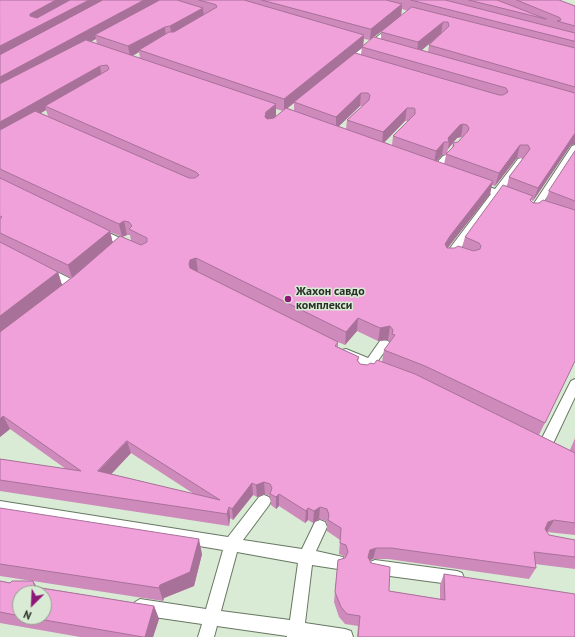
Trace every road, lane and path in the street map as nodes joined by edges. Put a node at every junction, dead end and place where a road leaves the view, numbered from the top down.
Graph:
1 (397, 24) edge
2 (340, 70) edge
3 (575, 148) edge
4 (446, 158) edge
5 (521, 161) edge
6 (436, 170) edge
7 (470, 182) edge
8 (496, 193) junction
9 (516, 200) edge
10 (535, 209) edge
11 (89, 226) edge
12 (126, 241) junction
13 (137, 250) edge
14 (112, 252) edge
15 (465, 258) edge
16 (40, 268) edge
17 (61, 295) edge
18 (384, 344) dead end
19 (335, 347) edge
20 (366, 369) junction
21 (396, 375) edge
22 (575, 384) edge
23 (530, 439) edge
24 (545, 446) junction
25 (557, 453) edge
26 (264, 501) dead end
27 (0, 507) edge
28 (320, 527) dead end
29 (232, 543) junction
30 (306, 557) junction
31 (338, 562) edge
32 (374, 566) edge
33 (474, 580) edge
34 (125, 604) edge
35 (211, 618) junction
36 (295, 633) edge
37 (206, 637) edge
38 (345, 637) edge

1 - 2 lane
3 - 10 lane
4 - 6 lane
5 - 8 lane
7 - 8 lane
8 - 9 lane
8 - 15 lane
11 - 12 lane
12 - 13 lane
12 - 14 lane
16 - 17 lane
18 - 20 lane
19 - 20 lane
20 - 21 lane
22 - 24 lane
23 - 24 lane
24 - 25 lane
26 - 29 lane
27 - 29 lane
28 - 30 lane
29 - 30 lane
29 - 35 lane
30 - 31 lane
30 - 36 lane
32 - 33 lane
34 - 35 lane
35 - 36 lane
35 - 37 lane
36 - 38 lane

